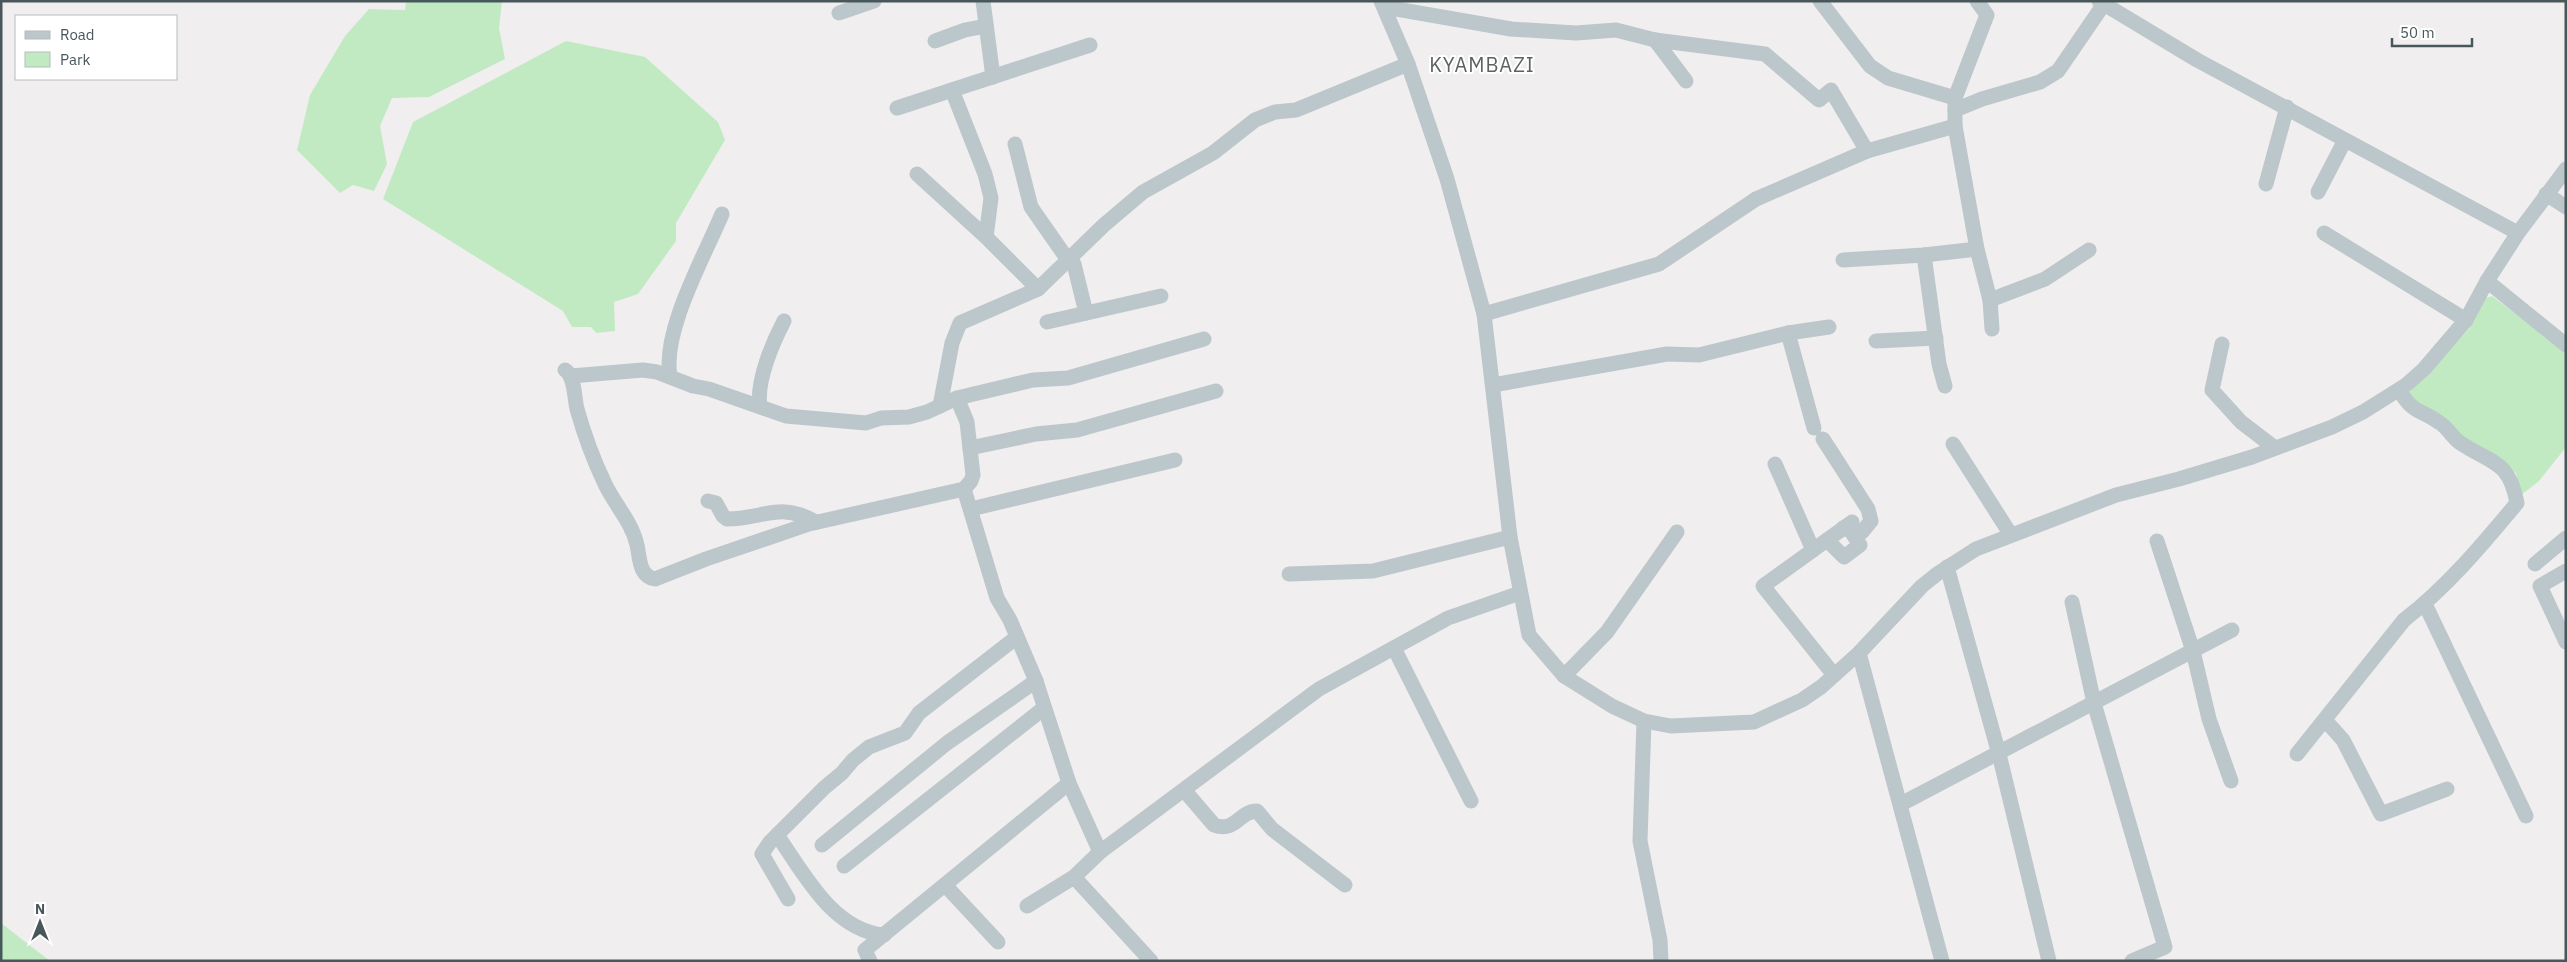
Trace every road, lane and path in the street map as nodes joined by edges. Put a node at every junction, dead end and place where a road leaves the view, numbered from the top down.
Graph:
1 (874, 1) edge
2 (983, 1) edge
3 (1820, 1) edge
4 (1977, 1) edge
5 (2103, 3) edge
6 (1383, 4) edge
7 (838, 13) dead end
8 (986, 26) junction
9 (1655, 40) junction
10 (935, 41) dead end
11 (1090, 45) dead end
12 (1408, 64) junction
13 (993, 77) junction
14 (1686, 81) dead end
15 (952, 90) junction
16 (1955, 104) junction
17 (2286, 107) junction
18 (897, 108) dead end
19 (1955, 126) junction
20 (2344, 142) junction
21 (1015, 144) dead end
22 (1867, 151) junction
23 (2566, 170) edge
24 (916, 174) dead end
25 (2266, 184) dead end
26 (2318, 192) dead end
27 (2546, 194) junction
28 (2566, 207) edge
29 (722, 214) dead end
30 (2324, 233) dead end
31 (2518, 233) junction
32 (986, 237) junction
33 (1977, 249) junction
34 (2089, 250) dead end
35 (1924, 255) junction
36 (1068, 260) junction
37 (1843, 260) dead end
38 (2487, 281) junction
39 (1038, 289) junction
40 (1161, 296) dead end
41 (1990, 300) junction
42 (1086, 313) junction
43 (1484, 314) junction
44 (2466, 320) junction
45 (784, 321) dead end
46 (1047, 322) dead end
47 (1829, 326) dead end
48 (1992, 329) dead end
49 (1788, 333) junction
50 (1936, 338) junction
51 (1204, 340) dead end
52 (1876, 340) dead end
53 (2222, 344) dead end
54 (2566, 345) edge
55 (670, 376) junction
56 (1493, 385) junction
57 (1945, 386) dead end
58 (2399, 390) junction
59 (1216, 391) dead end
60 (957, 398) junction
61 (760, 406) junction
62 (940, 406) junction
63 (1953, 444) dead end
64 (970, 448) junction
65 (2275, 448) junction
66 (1176, 460) dead end
67 (1775, 464) dead end
68 (964, 489) junction
69 (708, 501) dead end
70 (971, 508) junction
71 (816, 522) junction
72 (1848, 525) junction
73 (1677, 532) dead end
74 (2011, 535) junction
75 (1510, 538) junction
76 (2566, 538) edge
77 (1827, 540) junction
78 (2157, 541) dead end
79 (1813, 550) junction
80 (2535, 564) dead end
81 (1948, 567) junction
82 (2566, 571) edge
83 (1289, 574) dead end
84 (1520, 593) junction
85 (2072, 602) dead end
86 (2425, 604) junction
87 (2232, 630) dead end
88 (1017, 637) junction
89 (2566, 642) edge
90 (1394, 648) junction
91 (2193, 650) junction
92 (1859, 653) junction
93 (1834, 675) junction
94 (1564, 676) junction
95 (1036, 681) junction
96 (2094, 703) junction
97 (1044, 708) junction
98 (2325, 720) junction
99 (1644, 721) junction
100 (1999, 754) junction
101 (2297, 754) dead end
102 (2231, 781) dead end
103 (1069, 783) junction
104 (2447, 789) dead end
105 (1184, 790) junction
106 (1471, 801) dead end
107 (1901, 804) junction
108 (2526, 816) dead end
109 (777, 835) junction
110 (822, 845) dead end
111 (1100, 852) junction
112 (844, 866) dead end
113 (1074, 876) junction
114 (945, 884) junction
115 (1345, 885) dead end
116 (788, 898) dead end
117 (1027, 906) dead end
118 (884, 935) junction
119 (998, 942) dead end
120 (870, 961) edge
121 (1151, 961) edge
122 (1662, 961) edge
123 (1942, 961) edge
124 (2049, 961) edge
125 (2132, 961) edge

1 - 7 street
2 - 8 street
3 - 16 street
4 - 16 street
5 - 16 street
5 - 17 street
6 - 9 street
6 - 12 street
8 - 10 street
8 - 13 street
9 - 14 street
9 - 22 street
11 - 13 street
12 - 36 street
12 - 43 street
13 - 15 street
15 - 18 street
15 - 32 street
16 - 19 street
17 - 20 street
17 - 25 street
19 - 22 street
19 - 33 street
20 - 26 street
20 - 31 street
21 - 36 street
22 - 43 street
23 - 27 street
24 - 32 street
27 - 28 street
27 - 31 street
29 - 55 street
30 - 44 street
31 - 38 street
32 - 39 street
33 - 35 street
33 - 41 street
34 - 41 street
35 - 37 street
35 - 50 street
36 - 39 street
36 - 42 street
38 - 44 street
38 - 54 street
39 - 62 street
40 - 42 street
41 - 48 street
42 - 46 street
43 - 56 street
44 - 58 street
45 - 61 street
47 - 49 street
49 - 56 street
49 - 72 street
50 - 52 street
50 - 57 street
51 - 60 street
53 - 65 street
55 - 61 street
55 - 71 street
56 - 75 street
58 - 65 street
58 - 86 street
59 - 64 street
60 - 62 street
60 - 64 street
61 - 62 street
63 - 74 street
64 - 68 street
65 - 74 street
66 - 70 street
67 - 79 street
68 - 70 street
68 - 71 street
69 - 71 street
70 - 88 street
72 - 77 street
72 - 77 street
73 - 94 street
74 - 81 street
75 - 83 street
75 - 84 street
76 - 80 street
77 - 79 street
78 - 91 street
79 - 93 street
81 - 92 street
81 - 100 street
82 - 89 street
84 - 90 street
84 - 94 street
85 - 96 street
86 - 98 street
86 - 108 street
87 - 91 street
88 - 95 street
88 - 109 street
90 - 105 street
90 - 106 street
91 - 96 street
91 - 102 street
92 - 93 street
92 - 107 street
93 - 99 street
94 - 99 street
95 - 97 street
95 - 110 street
96 - 100 street
96 - 125 street
97 - 103 street
97 - 112 street
98 - 101 street
98 - 104 street
99 - 122 street
100 - 107 street
100 - 124 street
103 - 111 street
103 - 114 street
105 - 111 street
105 - 115 street
107 - 123 street
109 - 116 street
109 - 118 street
111 - 113 street
113 - 117 street
113 - 121 street
114 - 118 street
114 - 119 street
118 - 120 street

